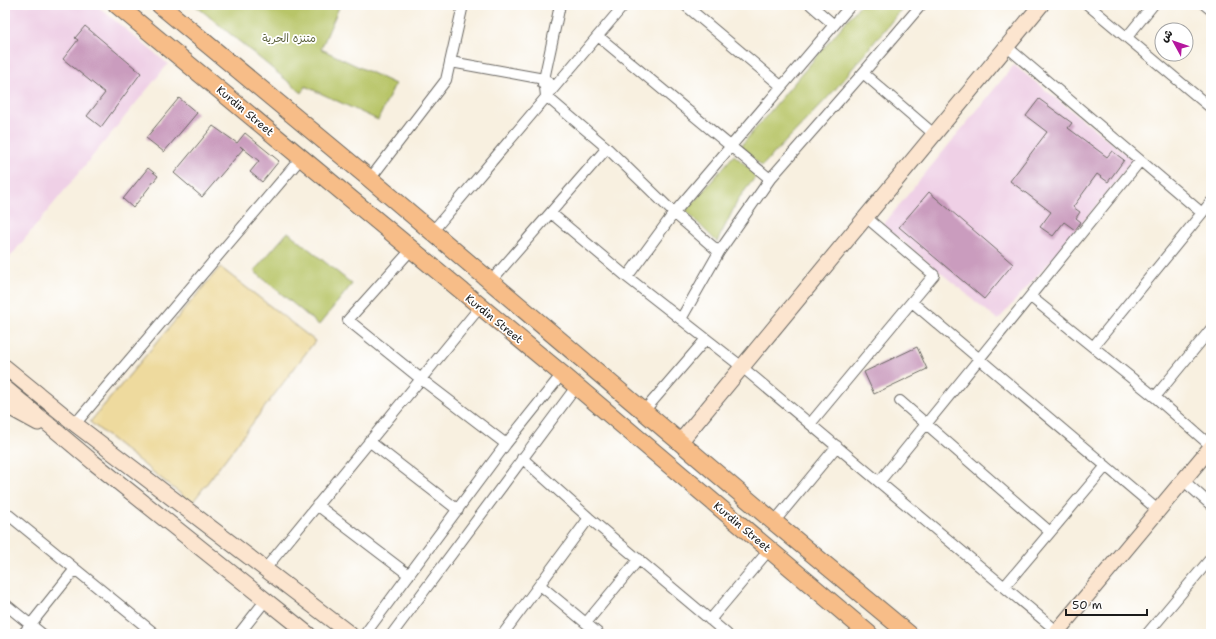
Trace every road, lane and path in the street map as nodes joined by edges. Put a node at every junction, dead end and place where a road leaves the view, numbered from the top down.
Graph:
1 (117, 5) edge
2 (160, 5) edge
3 (463, 5) edge
4 (560, 5) edge
5 (624, 5) edge
6 (685, 5) edge
7 (811, 5) edge
8 (851, 5) edge
9 (921, 5) edge
10 (1041, 5) edge
11 (1088, 5) edge
12 (1153, 5) edge
13 (1205, 5) edge
14 (1211, 10) edge
15 (834, 25) junction
16 (598, 36) junction
17 (1127, 38) junction
18 (1006, 46) junction
19 (211, 48) junction
20 (451, 62) junction
21 (194, 68) junction
22 (864, 73) junction
23 (544, 79) junction
24 (781, 86) junction
25 (554, 87) junction
26 (546, 96) junction
27 (539, 106) junction
28 (1211, 108) edge
29 (935, 135) junction
30 (730, 147) junction
31 (607, 148) junction
32 (301, 158) junction
33 (1140, 161) junction
34 (370, 178) junction
35 (770, 179) junction
36 (1211, 202) edge
37 (551, 213) junction
38 (674, 213) junction
39 (1202, 213) junction
40 (867, 218) junction
41 (432, 232) junction
42 (411, 250) junction
43 (719, 252) junction
44 (627, 277) junction
45 (491, 281) junction
46 (1031, 296) junction
47 (912, 302) junction
48 (480, 307) junction
49 (681, 319) junction
50 (1211, 329) edge
51 (706, 338) junction
52 (1093, 347) junction
53 (979, 359) junction
54 (5, 367) edge
55 (742, 367) junction
56 (562, 374) junction
57 (421, 379) junction
58 (576, 387) junction
59 (5, 388) edge
60 (1155, 397) junction
61 (900, 401) dead end
62 (5, 406) edge
63 (644, 412) junction
64 (75, 424) junction
65 (810, 424) junction
66 (926, 424) junction
67 (59, 434) junction
68 (369, 441) junction
69 (680, 442) junction
70 (506, 444) junction
71 (837, 446) junction
72 (1211, 446) edge
73 (522, 458) junction
74 (1106, 466) junction
75 (1184, 481) junction
76 (879, 482) junction
77 (317, 505) junction
78 (1211, 505) edge
79 (458, 510) junction
80 (1159, 511) junction
81 (5, 512) edge
82 (589, 518) junction
83 (774, 522) junction
84 (1050, 532) junction
85 (769, 550) junction
86 (1211, 558) edge
87 (639, 559) junction
88 (75, 569) junction
89 (265, 569) junction
90 (409, 575) junction
91 (540, 584) junction
92 (1004, 587) junction
93 (265, 601) junction
94 (5, 604) edge
95 (710, 620) junction
96 (586, 623) junction
97 (30, 624) junction
98 (1056, 633) edge
99 (23, 634) edge
100 (42, 634) edge
101 (155, 634) edge
102 (239, 634) edge
103 (308, 634) edge
104 (350, 634) edge
105 (365, 634) edge
106 (392, 634) edge
107 (503, 634) edge
108 (599, 634) edge
109 (727, 634) edge
110 (869, 634) edge
111 (909, 634) edge
112 (1147, 634) edge

1 - 21 main road, Kurdin Street
2 - 19 main road
3 - 20 street
4 - 23 street
5 - 16 street
6 - 24 street
7 - 15 street
8 - 15 street
9 - 22 street
10 - 18 street
11 - 17 street
12 - 17 street
13 - 14 street
15 - 24 street
16 - 25 street
16 - 30 street
17 - 28 street
18 - 29 street
18 - 33 street
19 - 21 main road
19 - 34 main road
20 - 23 street
20 - 34 street
21 - 32 main road, Kurdin Street
22 - 29 street
22 - 35 street
23 - 25 street
23 - 26 street
23 - 27 street
24 - 30 street
25 - 26 street
26 - 27 street
26 - 31 street
27 - 41 street
29 - 40 street
30 - 35 street
30 - 38 street
31 - 37 street
31 - 38 street
32 - 42 main road, Kurdin Street
32 - 64 street
33 - 39 street
33 - 46 street
34 - 41 main road
35 - 43 street
36 - 39 street
37 - 44 street
37 - 45 street
38 - 43 street
38 - 44 street
39 - 52 street
40 - 47 street
40 - 55 street
41 - 45 main road
42 - 48 main road, Kurdin Street
42 - 57 street
43 - 49 street
44 - 49 street
45 - 63 main road
46 - 52 street
46 - 53 street
47 - 53 street
47 - 65 street
48 - 56 main road, Kurdin Street
48 - 57 street
49 - 51 street
50 - 60 street
51 - 55 street
51 - 63 street
52 - 60 street
53 - 66 street
53 - 74 street
54 - 64 street
55 - 65 street
55 - 69 street
56 - 58 main road, Kurdin Street
56 - 70 street
57 - 68 street
57 - 70 street
58 - 73 street
58 - 85 main road, Kurdin Street
59 - 67 street
60 - 72 street
61 - 66 street
62 - 67 street
63 - 69 main road
64 - 89 street
65 - 71 street
66 - 76 street
66 - 84 street
67 - 93 street
68 - 77 street
68 - 79 street
69 - 83 main road
70 - 79 street
71 - 76 street
71 - 83 street
72 - 75 street
73 - 82 street
73 - 106 street
74 - 80 street
74 - 84 street
75 - 78 street
75 - 80 street
76 - 92 street
77 - 89 street
77 - 90 street
79 - 90 street
80 - 98 street
81 - 88 street
82 - 87 street
82 - 91 street
83 - 111 main road
84 - 92 street
85 - 95 street
85 - 110 main road, Kurdin Street
86 - 112 street
87 - 95 street
87 - 96 street
88 - 97 street
88 - 101 street
89 - 104 street
90 - 105 street
91 - 96 street
91 - 107 street
92 - 98 street
93 - 102 street
93 - 103 street
94 - 97 street
95 - 109 street
96 - 108 street
97 - 99 street
97 - 100 street

